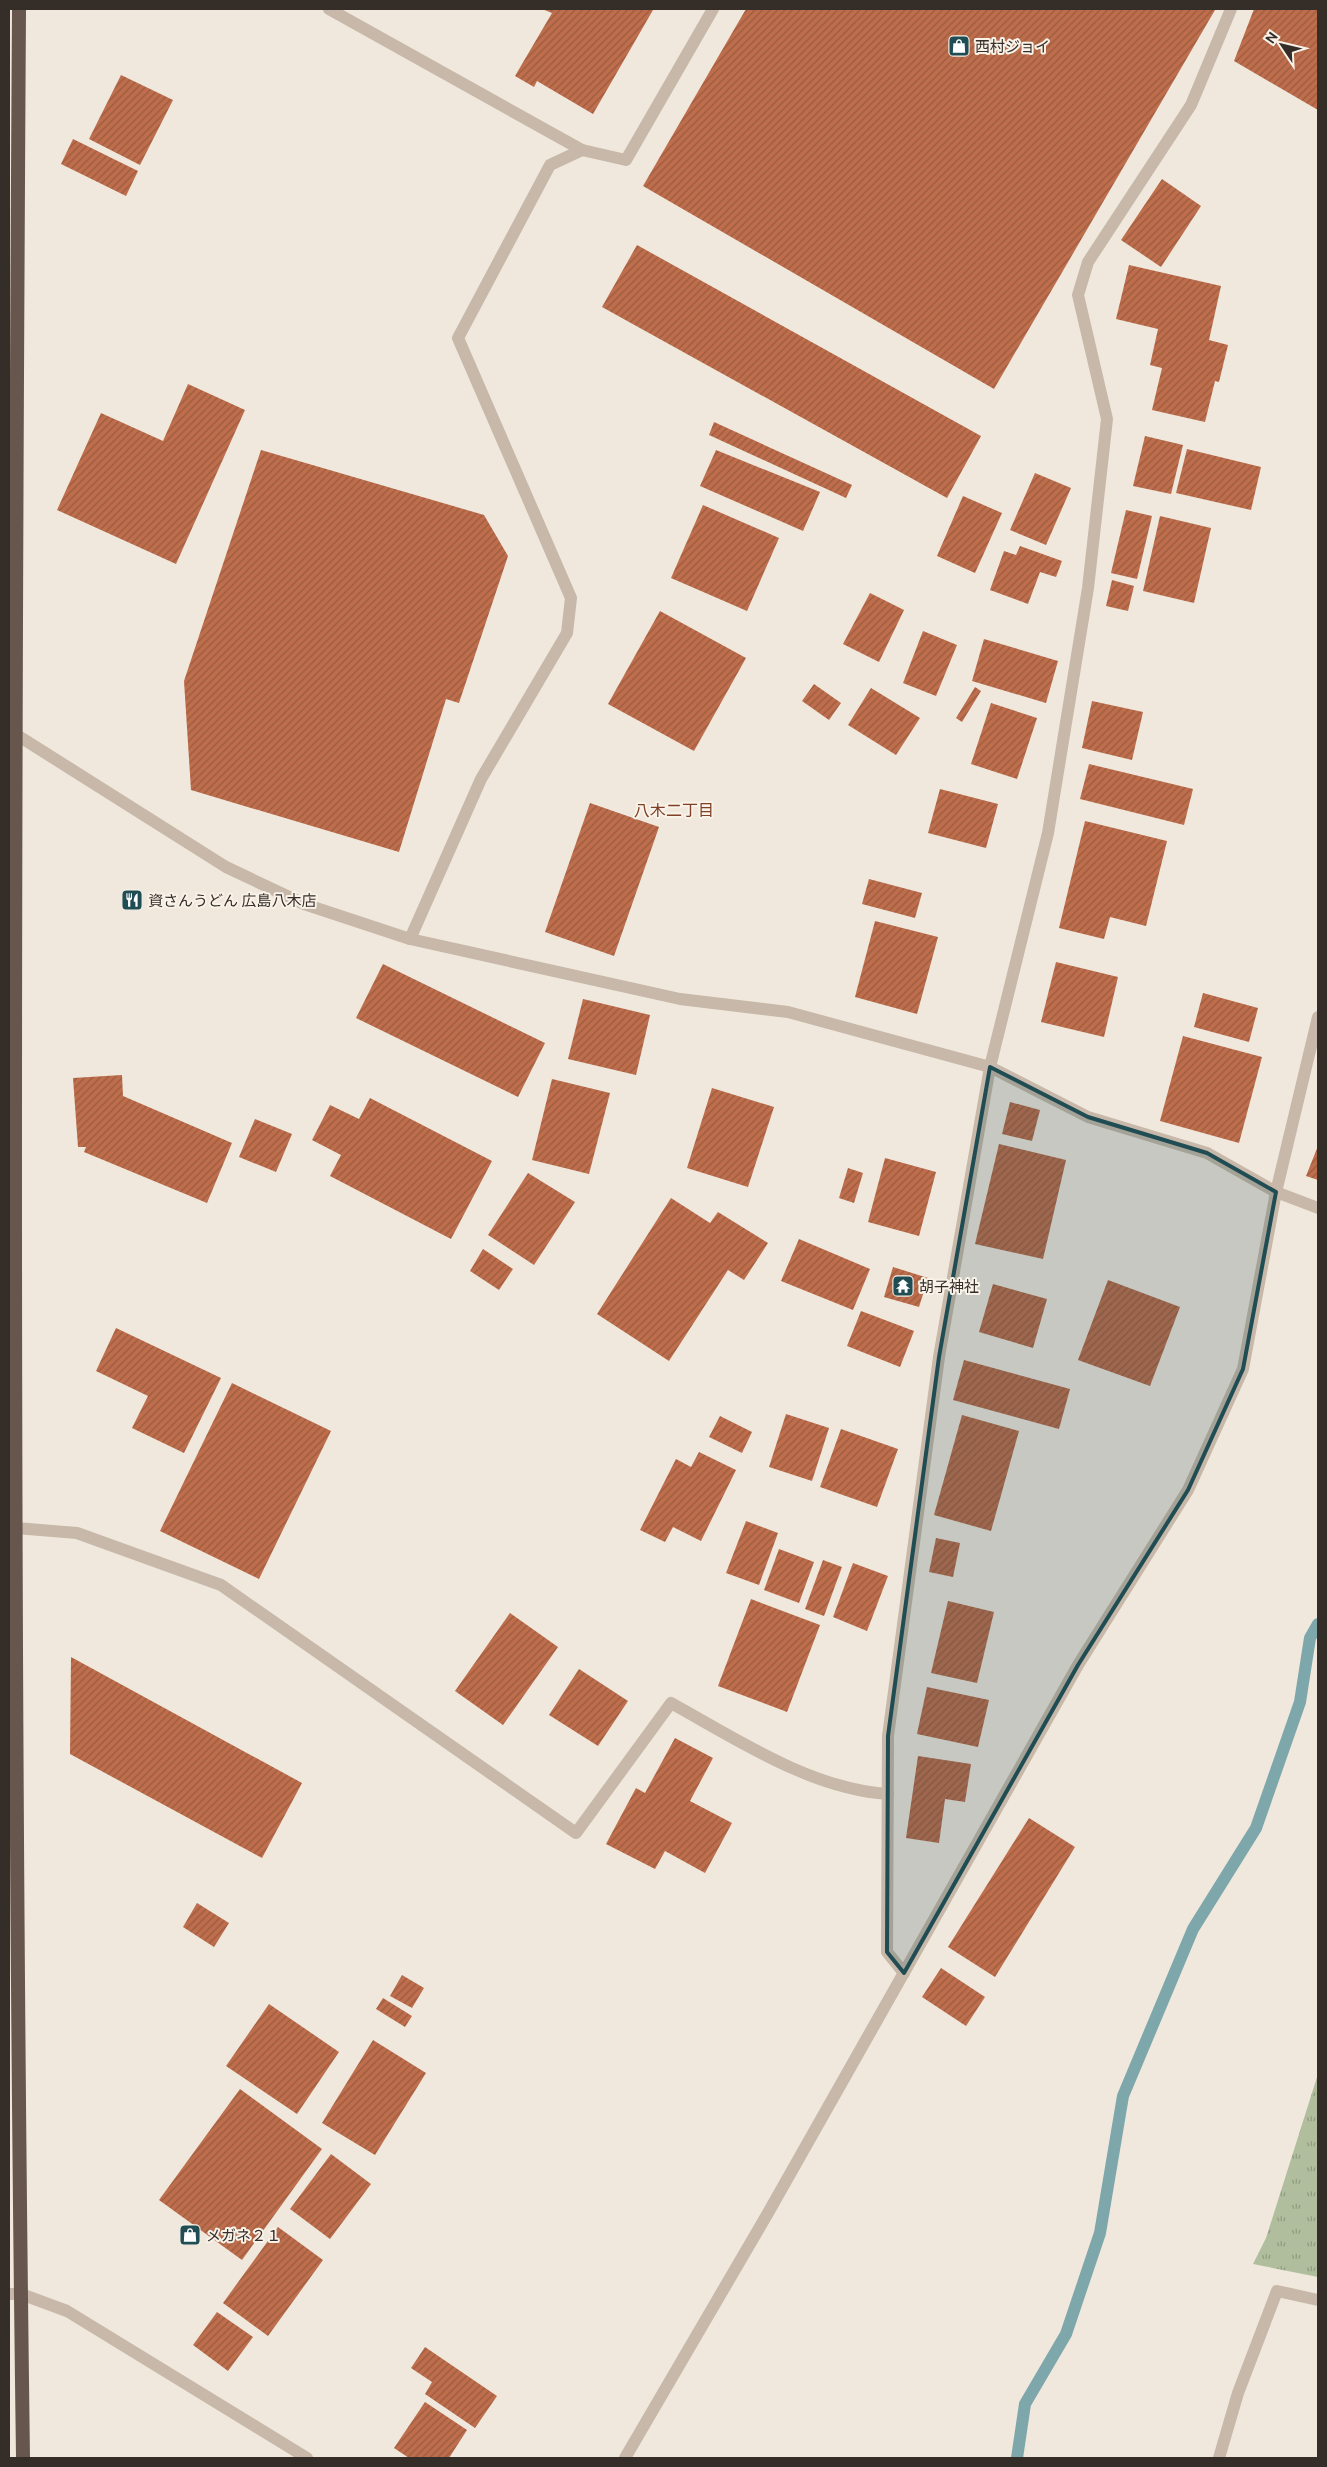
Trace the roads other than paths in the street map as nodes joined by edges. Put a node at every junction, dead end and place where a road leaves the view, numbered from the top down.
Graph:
1 (19, 9) edge
2 (329, 9) edge
3 (713, 9) edge
4 (1231, 9) edge
5 (582, 150) junction
6 (12, 732) edge
7 (410, 939) junction
8 (1318, 1017) edge
9 (990, 1067) junction
10 (1276, 1192) junction
11 (1318, 1208) edge
12 (16, 1528) junction
13 (888, 1794) junction
14 (904, 1973) junction
15 (15, 2294) edge
16 (1318, 2300) edge
17 (23, 2458) edge
18 (307, 2458) edge
19 (625, 2458) edge
20 (1219, 2458) edge

1 - 6 highway
2 - 5 street
3 - 5 street
4 - 9 street
5 - 7 street
6 - 7 street
6 - 12 highway
7 - 9 street
8 - 10 street
9 - 10 street
9 - 13 street
10 - 11 street
10 - 14 street
12 - 13 street
12 - 15 highway
13 - 14 street
14 - 19 street
15 - 17 highway
15 - 18 street
16 - 20 street

